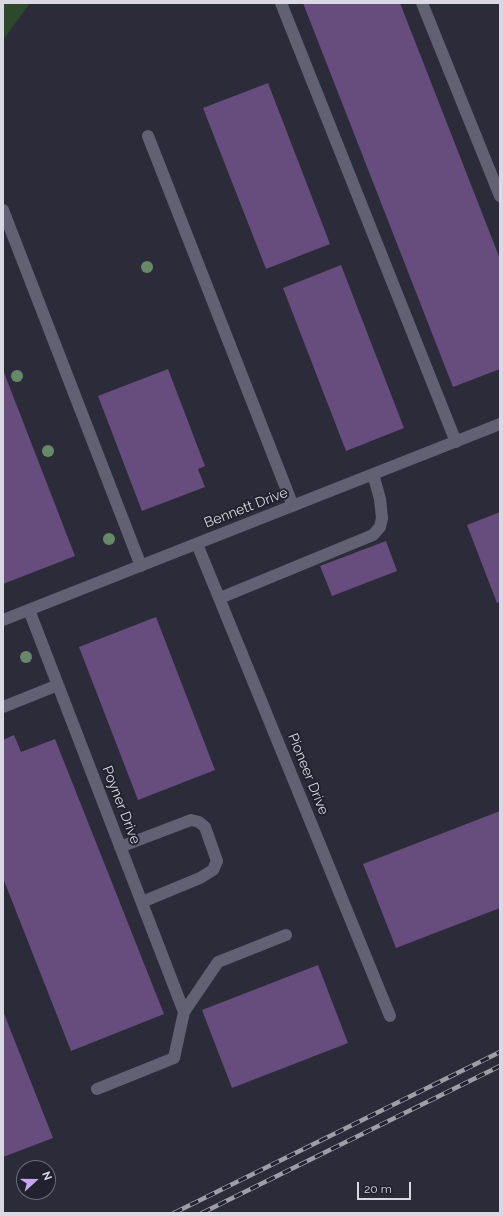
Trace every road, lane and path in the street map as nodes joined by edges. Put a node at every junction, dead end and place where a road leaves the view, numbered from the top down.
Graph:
1 (282, 3) edge
2 (422, 3) edge
3 (148, 136) dead end
4 (500, 196) edge
5 (3, 210) edge
6 (500, 424) edge
7 (456, 442) junction
8 (373, 474) junction
9 (293, 506) junction
10 (197, 544) junction
11 (141, 566) junction
12 (220, 598) junction
13 (30, 610) junction
14 (3, 620) edge
15 (58, 684) junction
16 (3, 707) edge
17 (120, 846) junction
18 (142, 902) junction
19 (286, 935) dead end
20 (184, 1012) junction
21 (390, 1016) dead end
22 (97, 1089) dead end

1 - 7 street
2 - 4 street
3 - 9 street
5 - 11 street
6 - 7 street, Bennett Drive
7 - 8 street, Bennett Drive
8 - 9 street, Bennett Drive
8 - 12 street
9 - 10 street, Bennett Drive
10 - 11 street, Bennett Drive
10 - 12 street, Pioneer Drive
11 - 13 street, Bennett Drive
12 - 21 street, Pioneer Drive
13 - 14 street, Bennett Drive
13 - 15 street, Poyner Drive
15 - 16 street
15 - 17 street, Poyner Drive
17 - 18 street, Poyner Drive
17 - 18 street
18 - 20 street, Poyner Drive
19 - 20 street
20 - 22 street

